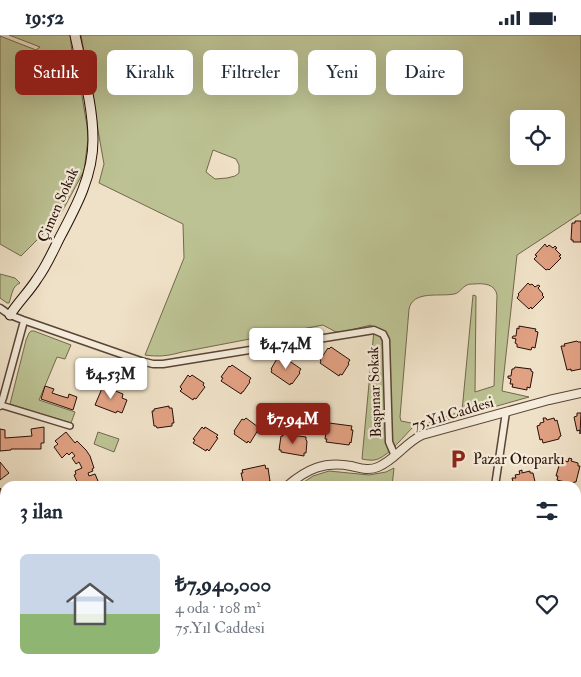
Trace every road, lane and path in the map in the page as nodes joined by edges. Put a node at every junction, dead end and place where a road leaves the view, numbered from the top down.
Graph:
1 (75, 35) edge
2 (0, 309) edge
3 (10, 315) junction
4 (24, 321) junction
5 (581, 393) edge
6 (0, 405) edge
7 (506, 412) junction
8 (70, 426) dead end
9 (395, 456) junction
10 (293, 481) edge
11 (496, 481) edge

1 - 3 main road, Çimen Sokak
2 - 3 street, Başpınar Sokak
3 - 4 street, Başpınar Sokak
4 - 6 street
4 - 9 street, Başpınar Sokak
5 - 7 street, 75.Yıl Caddesi
6 - 8 street
7 - 9 street, 75.Yıl Caddesi
7 - 11 street
9 - 10 street, 75.Yıl Caddesi

